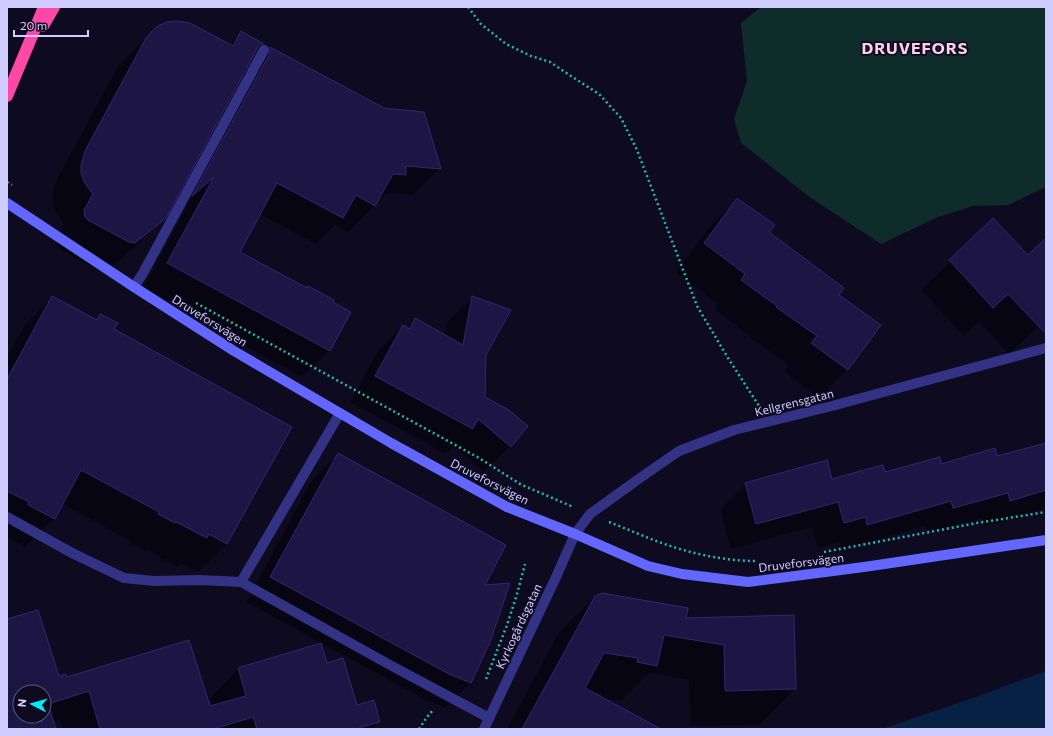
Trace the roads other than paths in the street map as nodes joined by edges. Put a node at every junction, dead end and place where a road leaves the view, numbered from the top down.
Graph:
1 (44, 7) edge
2 (54, 7) edge
3 (264, 50) dead end
4 (17, 72) junction
5 (7, 96) edge
6 (7, 203) edge
7 (134, 287) junction
8 (1046, 348) edge
9 (340, 413) junction
10 (7, 518) edge
11 (575, 534) junction
12 (1046, 540) edge
13 (241, 582) junction
14 (489, 718) junction
15 (484, 729) edge

1 - 4 highway
2 - 4 highway
3 - 7 street
4 - 5 highway
6 - 7 street, Druveforsvägen
7 - 9 street, Druveforsvägen
8 - 11 street, Kellgrensgatan
9 - 11 street, Druveforsvägen
9 - 13 street
10 - 13 street
11 - 12 street, Druveforsvägen
11 - 14 street, Kyrkogårdsgatan
13 - 14 street
14 - 15 street, Kyrkogårdsgatan

